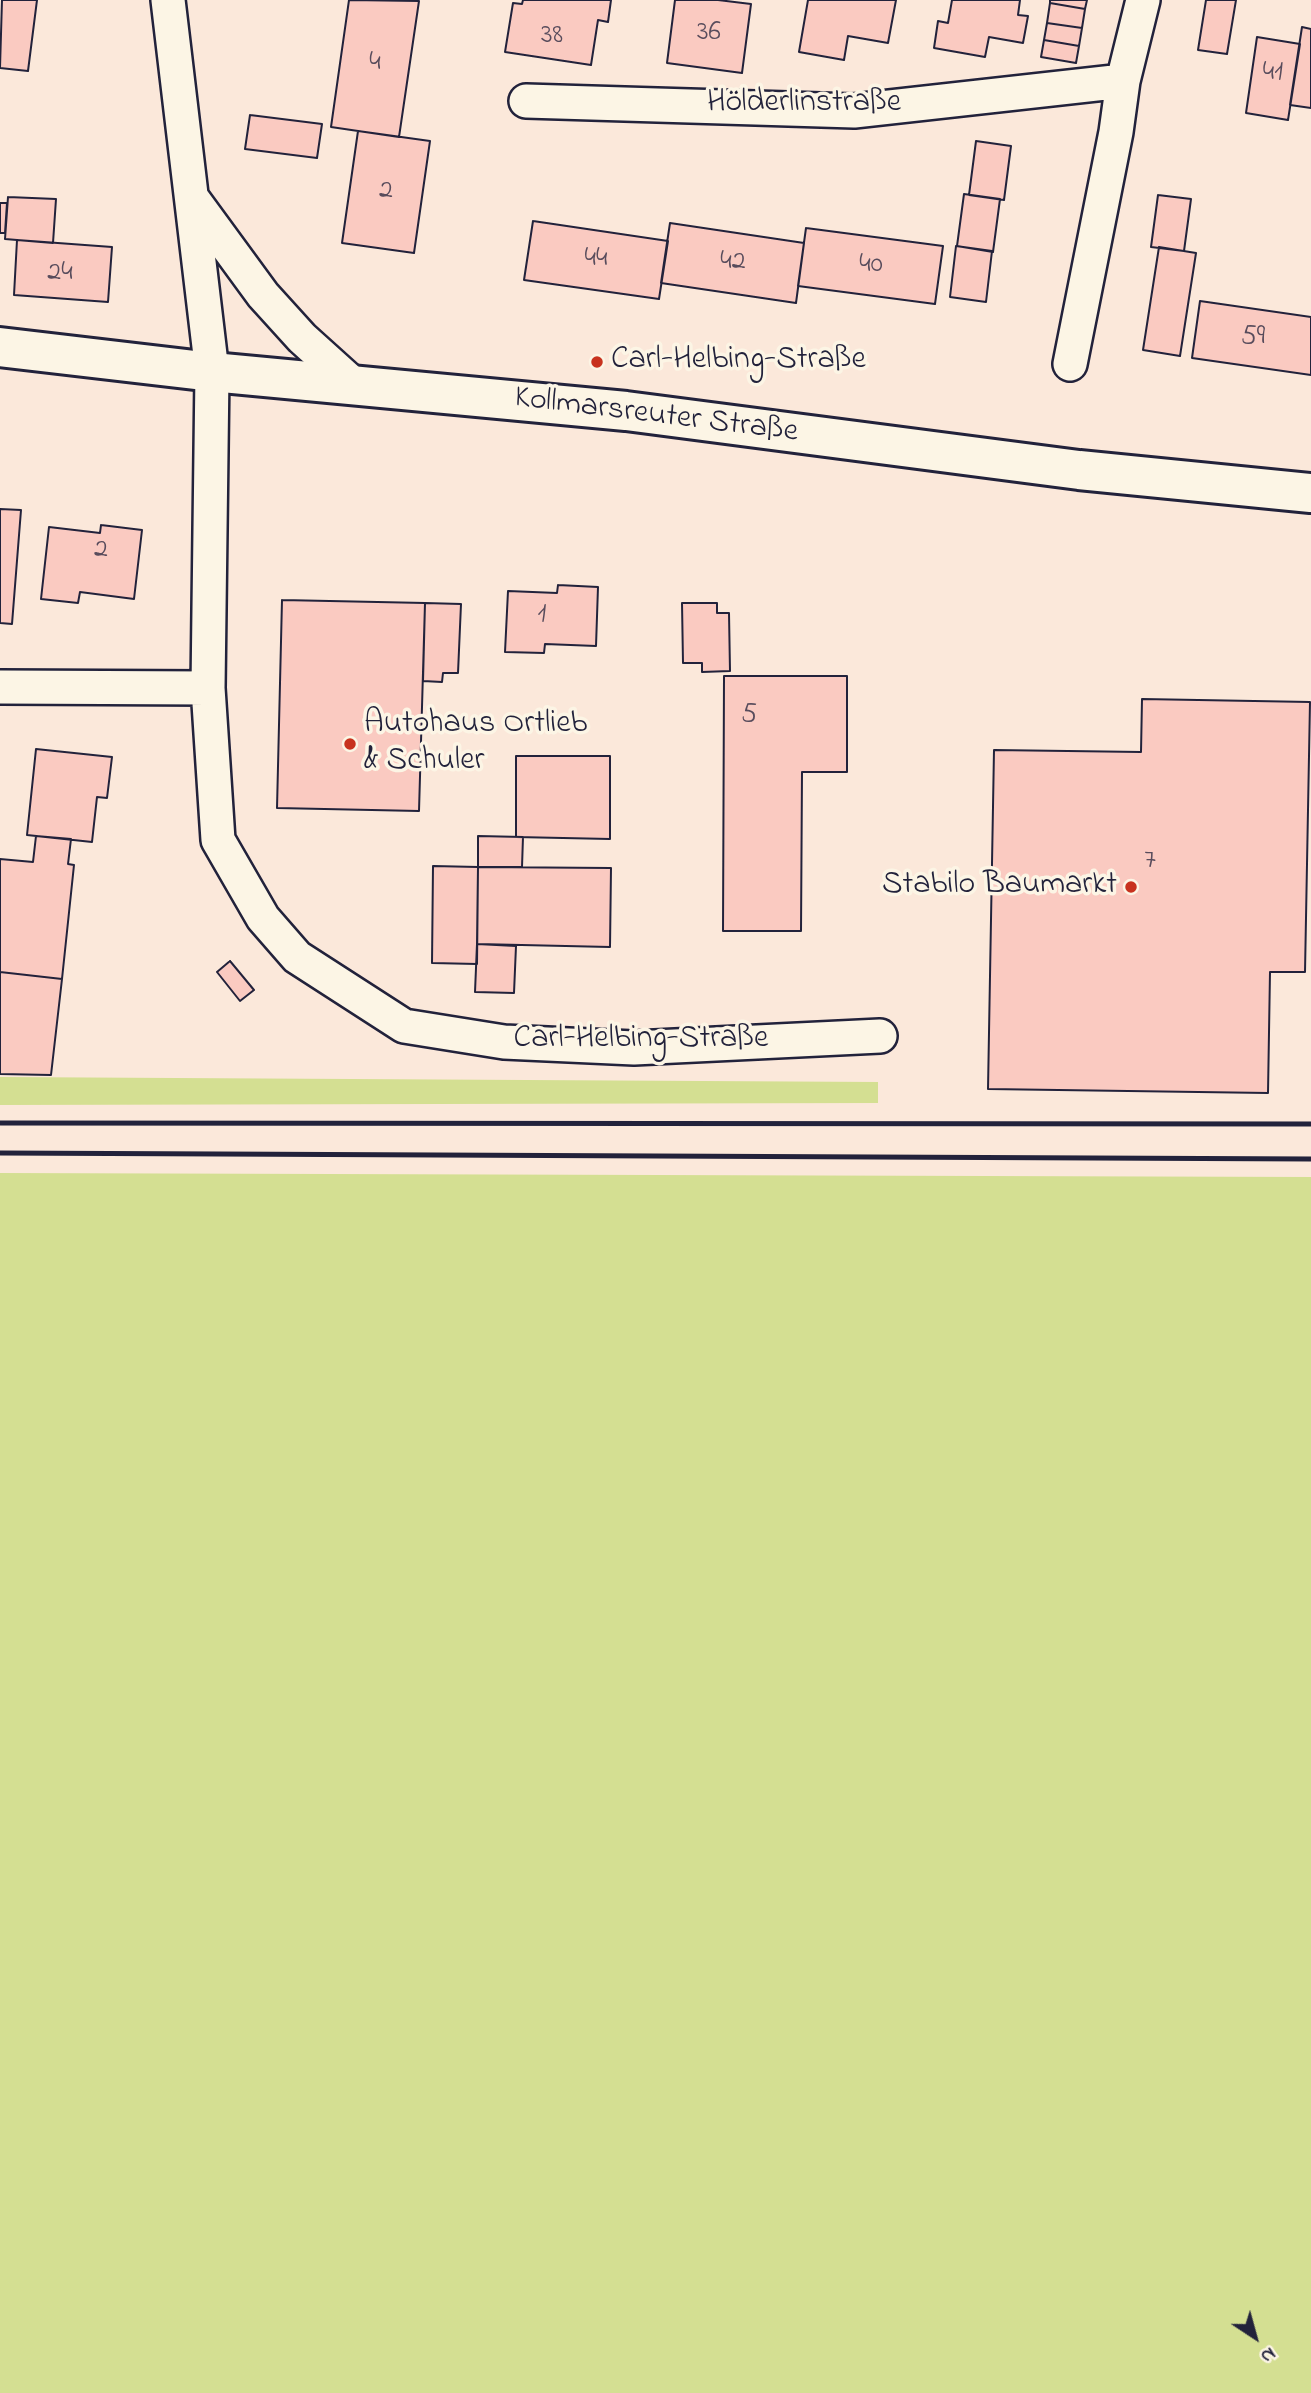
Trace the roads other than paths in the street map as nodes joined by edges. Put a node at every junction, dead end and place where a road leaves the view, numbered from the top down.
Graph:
1 (168, 0) edge
2 (1143, 0) edge
3 (1123, 81) junction
4 (527, 100) dead end
5 (191, 196) junction
6 (0, 347) edge
7 (1070, 364) dead end
8 (212, 372) junction
9 (353, 384) junction
10 (1311, 493) edge
11 (0, 687) edge
12 (208, 688) junction
13 (880, 1036) dead end

1 - 5 street, Carl-Helbing-Straße
2 - 3 street
3 - 4 street, Hölderlinstraße
3 - 7 street
5 - 8 street, Carl-Helbing-Straße
5 - 9 street
6 - 8 main road, Kollmarsreuter Straße
8 - 9 main road, Kollmarsreuter Straße
8 - 12 street, Carl-Helbing-Straße
9 - 10 main road, Kollmarsreuter Straße
11 - 12 street
12 - 13 street, Carl-Helbing-Straße

